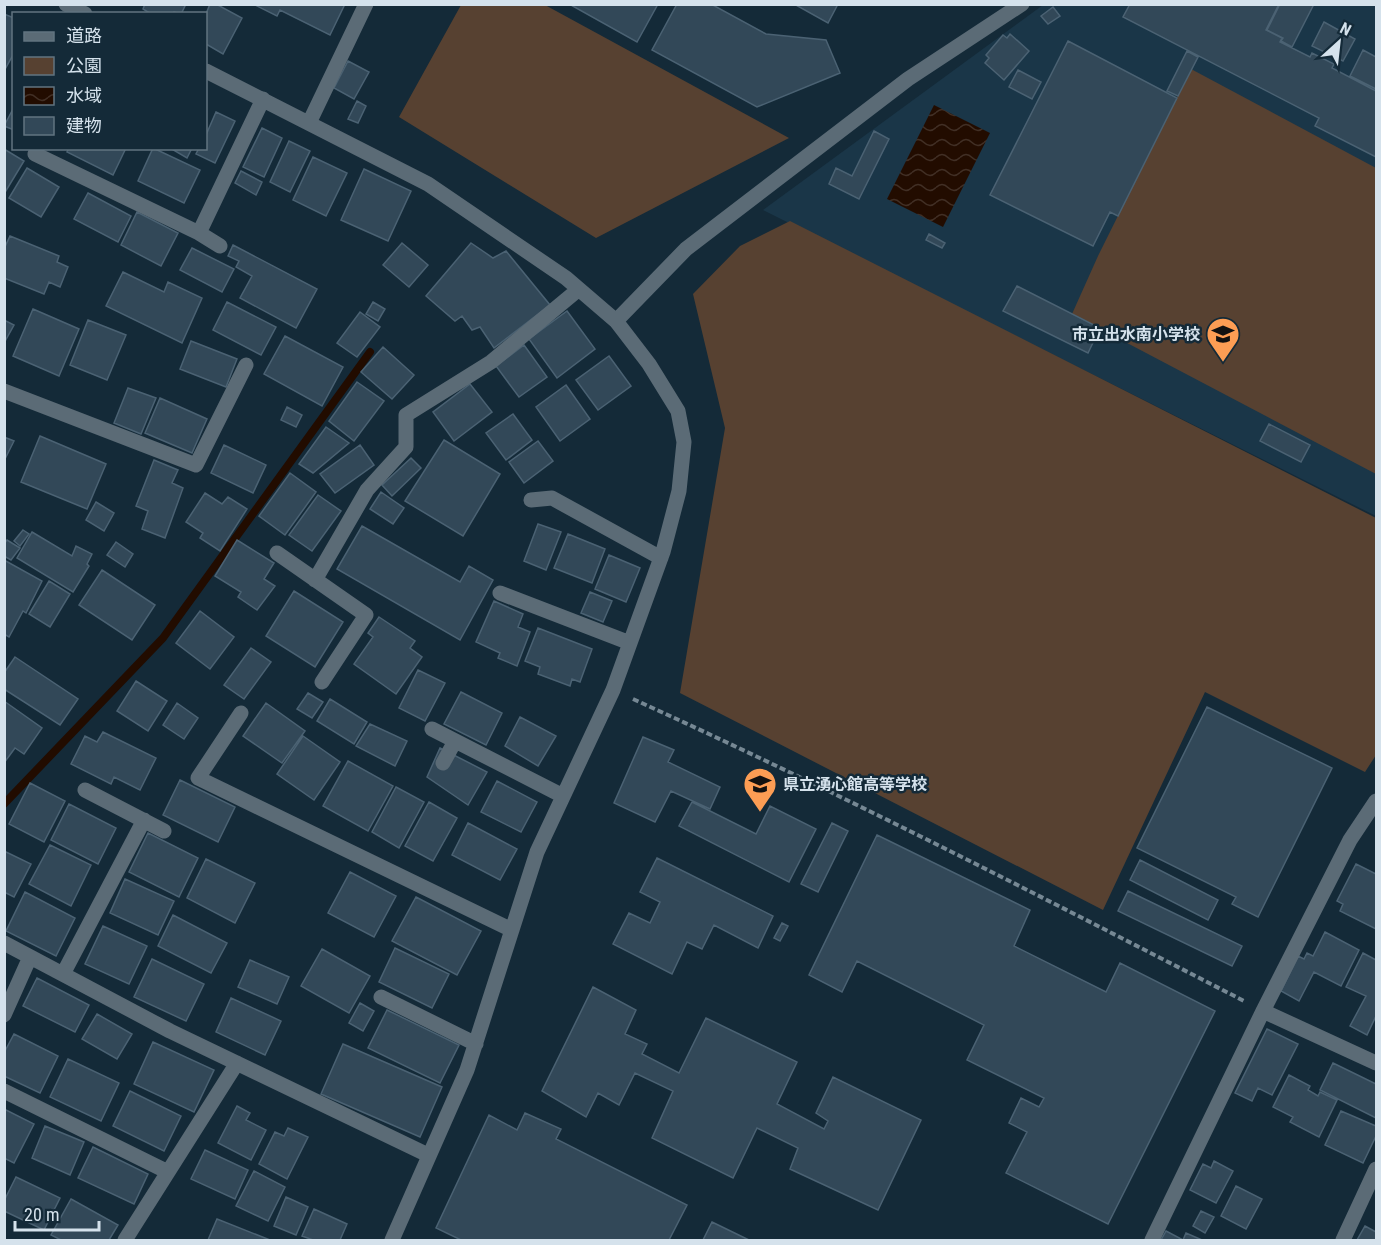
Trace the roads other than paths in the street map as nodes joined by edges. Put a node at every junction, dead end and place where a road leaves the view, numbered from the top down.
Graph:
1 (66, 4) edge
2 (366, 4) edge
3 (1022, 4) edge
4 (81, 12) edge
5 (207, 71) edge
6 (263, 99) junction
7 (309, 123) junction
8 (35, 154) dead end
9 (199, 233) junction
10 (220, 246) dead end
11 (579, 289) junction
12 (616, 321) junction
13 (246, 364) dead end
14 (4, 391) edge
15 (531, 500) dead end
16 (277, 553) dead end
17 (661, 558) junction
18 (315, 580) junction
19 (500, 593) dead end
20 (630, 643) junction
21 (322, 682) dead end
22 (241, 713) dead end
23 (432, 729) dead end
24 (455, 741) junction
25 (443, 763) dead end
26 (85, 790) dead end
27 (563, 796) junction
28 (1377, 801) edge
29 (144, 820) junction
30 (164, 831) dead end
31 (512, 930) junction
32 (4, 943) edge
33 (30, 957) junction
34 (63, 974) junction
35 (381, 997) dead end
36 (1263, 1011) junction
37 (4, 1015) edge
38 (476, 1044) junction
39 (237, 1063) junction
40 (1377, 1064) edge
41 (4, 1091) edge
42 (428, 1155) junction
43 (1377, 1169) edge
44 (168, 1172) junction
45 (125, 1240) edge
46 (392, 1240) edge
47 (1152, 1240) edge
48 (1343, 1240) edge

1 - 4 street
2 - 7 street
3 - 12 street
5 - 6 street
6 - 7 street
6 - 9 street
7 - 11 street
8 - 9 street
9 - 10 street
11 - 12 street
11 - 18 street
12 - 17 street
13 - 14 street
15 - 17 street
16 - 18 street
17 - 20 street
18 - 21 street
19 - 20 street
20 - 27 street
22 - 31 street
23 - 24 street
24 - 25 street
24 - 27 street
26 - 29 street
27 - 31 street
28 - 36 street
29 - 30 street
29 - 34 street
31 - 38 street
32 - 33 street
33 - 34 street
33 - 37 street
34 - 39 street
35 - 38 street
36 - 40 street
36 - 47 street
38 - 42 street
39 - 42 street
39 - 44 street
41 - 44 street
42 - 46 street
43 - 48 street
44 - 45 street

